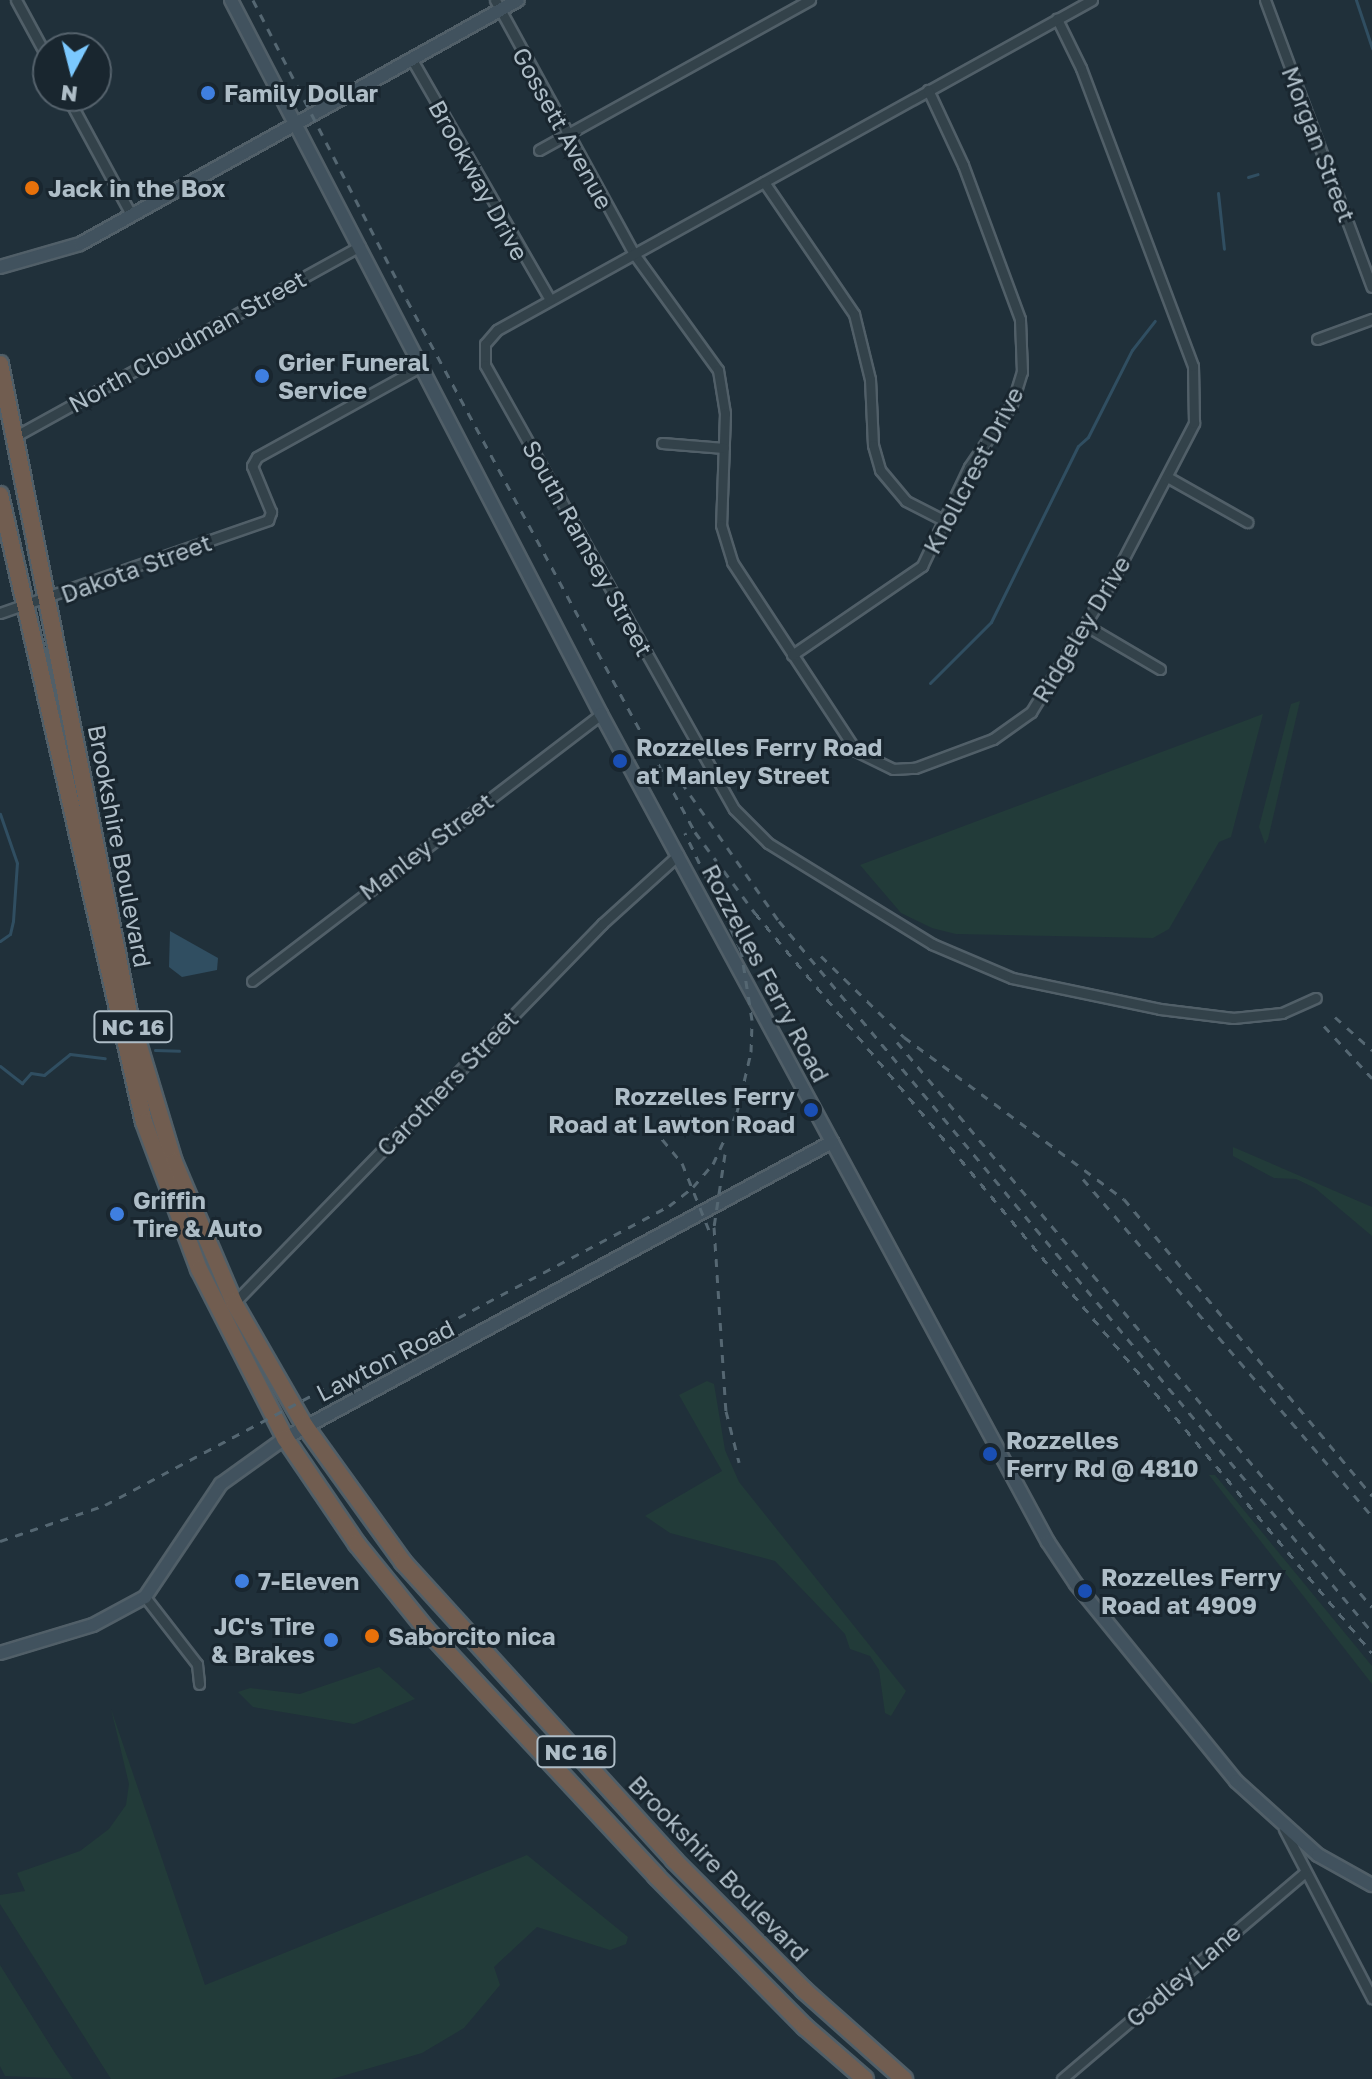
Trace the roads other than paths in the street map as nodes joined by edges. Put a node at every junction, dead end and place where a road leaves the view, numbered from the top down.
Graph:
1 (16, 0) edge
2 (231, 0) edge
3 (518, 0) edge
4 (810, 0) edge
5 (1092, 0) edge
6 (1265, 0) edge
7 (497, 5) edge
8 (1057, 19) junction
9 (33, 32) edge
10 (411, 58) junction
11 (928, 90) junction
12 (76, 112) edge
13 (297, 124) junction
14 (567, 135) junction
15 (539, 150) dead end
16 (764, 182) junction
17 (132, 216) junction
18 (360, 246) junction
19 (634, 254) junction
20 (0, 267) edge
21 (1372, 287) edge
22 (550, 300) junction
23 (1372, 319) edge
24 (1317, 339) dead end
25 (0, 364) edge
26 (422, 366) junction
27 (14, 437) junction
28 (662, 443) dead end
29 (724, 448) junction
30 (1169, 478) junction
31 (0, 495) edge
32 (945, 521) junction
33 (1247, 522) dead end
34 (45, 600) junction
35 (24, 607) junction
36 (0, 613) edge
37 (1085, 625) junction
38 (792, 655) junction
39 (1160, 669) dead end
40 (601, 714) junction
41 (678, 855) junction
42 (252, 981) dead end
43 (1313, 1000) dead end
44 (832, 1142) junction
45 (234, 1303) junction
46 (221, 1317) junction
47 (305, 1426) junction
48 (285, 1438) junction
49 (145, 1597) junction
50 (0, 1653) edge
51 (199, 1684) dead end
52 (1284, 1829) junction
53 (1305, 1872) junction
54 (1372, 1885) edge
55 (1372, 1998) edge
56 (824, 2009) junction
57 (805, 2027) junction
58 (865, 2079) edge
59 (904, 2079) edge
60 (1062, 2079) edge

1 - 9 street
2 - 13 street, Rozzelles Ferry Road
3 - 7 street
4 - 14 street
5 - 8 street, South Ramsey Street
6 - 21 street, Morgan Street
7 - 10 street
7 - 14 street, Gossett Avenue
8 - 11 street, South Ramsey Street
8 - 30 street, Ridgeley Drive
10 - 13 street
10 - 22 street, Brookway Drive
11 - 16 street, South Ramsey Street
11 - 32 street, Knollcrest Drive
12 - 17 street
13 - 17 street
13 - 18 street, Rozzelles Ferry Road
14 - 15 street
14 - 19 street, Gossett Avenue
16 - 19 street, South Ramsey Street
16 - 32 street
17 - 20 street
18 - 26 street, Rozzelles Ferry Road
18 - 27 street, North Cloudman Street
19 - 22 street, South Ramsey Street
19 - 29 street, Ridgeley Drive
22 - 43 street, South Ramsey Street
23 - 24 street
25 - 27 highway, Brookshire Boulevard / NC 16
26 - 34 street, Dakota Street
26 - 40 street, Rozzelles Ferry Road
27 - 34 highway, Brookshire Boulevard / NC 16
28 - 29 street
29 - 38 street, Ridgeley Drive
30 - 33 street
30 - 37 street, Ridgeley Drive
31 - 35 highway, Brookshire Boulevard / NC 16
32 - 38 street, Knollcrest Drive
34 - 35 street, Dakota Street
34 - 45 highway, Brookshire Boulevard / NC 16
35 - 36 street, Dakota Street
35 - 46 highway, Brookshire Boulevard / NC 16
37 - 38 street, Ridgeley Drive
37 - 39 street
40 - 41 street, Rozzelles Ferry Road
40 - 42 street, Manley Street
41 - 44 street, Rozzelles Ferry Road
41 - 45 street, Carothers Street
44 - 47 street, Lawton Road
44 - 52 street, Rozzelles Ferry Road
45 - 46 street, Carothers Street
45 - 47 highway, Brookshire Boulevard / NC 16
46 - 48 highway, Brookshire Boulevard / NC 16
47 - 48 street, Lawton Road
47 - 56 highway, Brookshire Boulevard / NC 16
48 - 49 street, Lawton Road
48 - 57 highway, Brookshire Boulevard / NC 16
49 - 50 street, Lawton Road
49 - 51 street
52 - 53 street
52 - 54 street, Rozzelles Ferry Road
53 - 55 street
53 - 60 street, Godley Lane
56 - 57 highway
56 - 59 highway, Brookshire Boulevard / NC 16
57 - 58 highway, Brookshire Boulevard / NC 16

